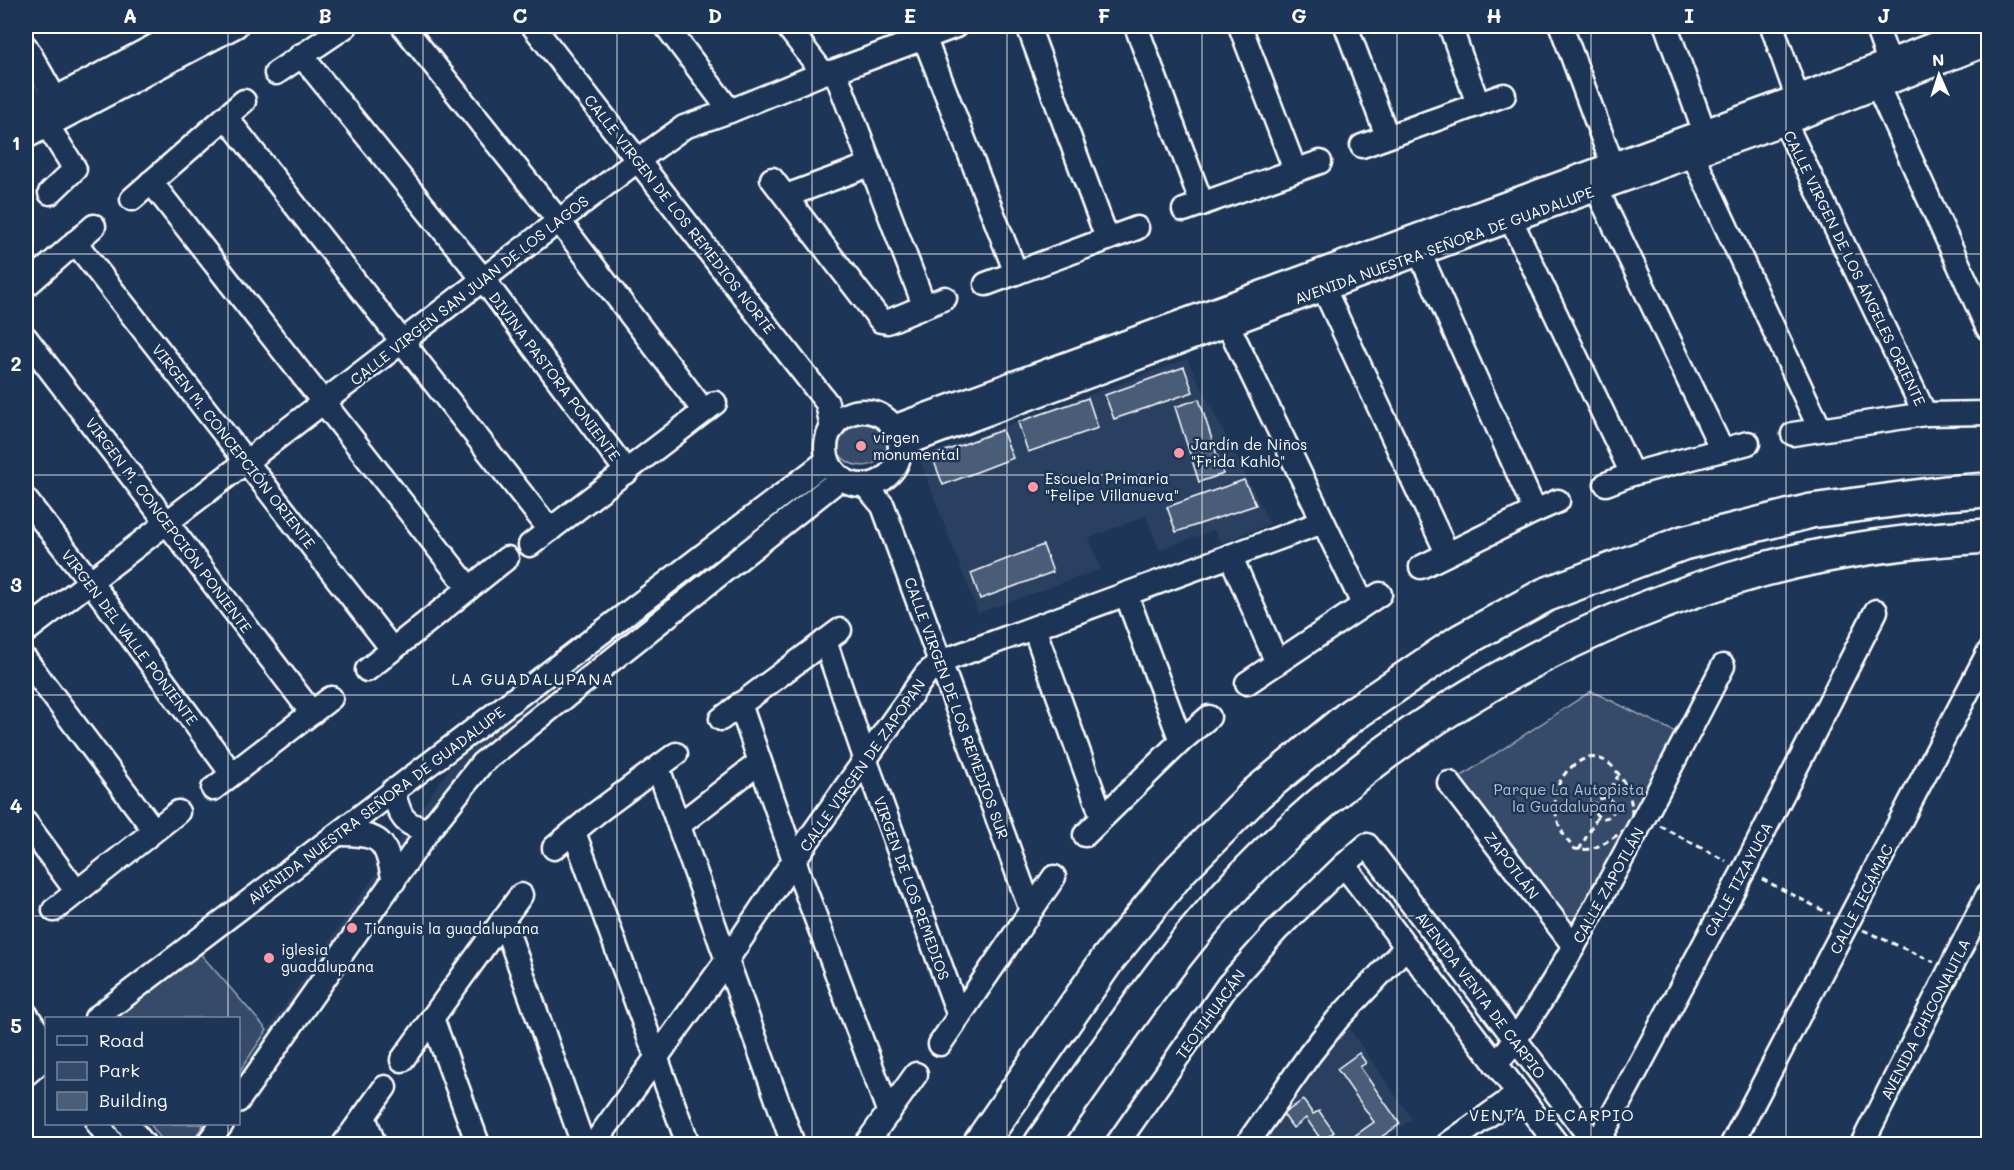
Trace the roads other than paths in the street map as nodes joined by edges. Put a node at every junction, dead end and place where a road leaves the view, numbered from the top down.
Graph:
1 (192, 26) edge
2 (236, 26) edge
3 (346, 26) edge
4 (403, 26) edge
5 (533, 26) edge
6 (666, 26) edge
7 (787, 26) edge
8 (956, 26) edge
9 (1028, 26) edge
10 (1136, 26) edge
11 (1240, 26) edge
12 (1346, 26) edge
13 (1450, 26) edge
14 (1561, 26) edge
15 (1666, 26) edge
16 (1772, 26) edge
17 (1876, 26) edge
18 (1980, 26) edge
19 (919, 31) edge
20 (1989, 44) edge
21 (26, 48) edge
22 (301, 55) junction
23 (1889, 62) junction
24 (829, 72) junction
25 (276, 73) dead end
26 (1878, 87) junction
27 (1504, 95) dead end
28 (1797, 97) junction
29 (244, 101) dead end
30 (1478, 104) junction
31 (42, 109) edge
32 (730, 111) junction
33 (226, 117) junction
34 (1785, 123) junction
35 (1704, 131) junction
36 (1387, 136) junction
37 (26, 137) edge
38 (1362, 146) dead end
39 (1693, 156) junction
40 (638, 160) junction
41 (1320, 162) dead end
42 (870, 165) junction
43 (1294, 170) junction
44 (1615, 172) junction
45 (151, 182) junction
46 (1597, 190) junction
47 (50, 193) dead end
48 (132, 199) dead end
49 (559, 220) junction
50 (1511, 220) junction
51 (94, 226) dead end
52 (1137, 228) dead end
53 (1107, 238) junction
54 (75, 242) junction
55 (1420, 254) junction
56 (1016, 273) junction
57 (483, 279) junction
58 (986, 284) dead end
59 (26, 286) edge
60 (1324, 289) junction
61 (1228, 325) junction
62 (1989, 329) edge
63 (26, 338) edge
64 (403, 341) junction
65 (324, 402) junction
66 (827, 403) junction
67 (852, 413) junction
68 (1989, 413) edge
69 (1925, 414) junction
70 (831, 429) junction
71 (1821, 429) junction
72 (1793, 434) dead end
73 (896, 436) junction
74 (1748, 444) dead end
75 (1722, 450) junction
76 (246, 461) junction
77 (834, 469) junction
78 (627, 472) junction
79 (1632, 474) junction
80 (876, 481) junction
81 (1606, 484) dead end
82 (1989, 490) edge
83 (26, 500) edge
84 (1558, 501) dead end
85 (1534, 511) junction
86 (167, 522) junction
87 (1323, 522) junction
88 (550, 530) junction
89 (1989, 536) edge
90 (530, 545) dead end
91 (1447, 553) junction
92 (1231, 557) junction
93 (507, 558) dead end
94 (1421, 567) dead end
95 (90, 581) junction
96 (469, 588) junction
97 (1126, 594) junction
98 (1876, 611) dead end
99 (1034, 628) junction
100 (26, 631) edge
101 (392, 650) junction
102 (1989, 652) edge
103 (26, 660) edge
104 (940, 662) junction
105 (1277, 663) junction
106 (1723, 666) dead end
107 (367, 670) dead end
108 (1247, 683) dead end
109 (331, 698) dead end
110 (740, 704) junction
111 (312, 713) junction
112 (1209, 717) dead end
113 (721, 719) dead end
114 (1181, 741) junction
115 (866, 761) junction
116 (760, 762) junction
117 (232, 774) junction
118 (1449, 783) dead end
119 (213, 789) dead end
120 (393, 790) junction
121 (178, 812) dead end
122 (1102, 817) junction
123 (26, 823) edge
124 (679, 825) junction
125 (429, 830) junction
126 (154, 831) junction
127 (574, 832) junction
128 (339, 834) junction
129 (1085, 835) dead end
130 (1367, 845) joint
131 (555, 849) dead end
132 (794, 860) junction
133 (1344, 865) junction
134 (1054, 877) dead end
135 (394, 881) junction
136 (77, 892) junction
137 (1989, 894) edge
138 (520, 895) dead end
139 (54, 910) dead end
140 (1031, 910) junction
141 (503, 919) junction
142 (1574, 946) junction
143 (1406, 948) junction
144 (727, 960) junction
145 (959, 1016) junction
146 (97, 1017) edge
147 (432, 1018) junction
148 (36, 1026) edge
149 (1515, 1040) junction
150 (940, 1044) dead end
151 (45, 1053) edge
152 (45, 1057) edge
153 (657, 1058) junction
154 (402, 1060) dead end
155 (1496, 1065) junction
156 (26, 1074) edge
157 (916, 1074) dead end
158 (385, 1087) dead end
159 (1518, 1094) junction
160 (240, 1098) edge
161 (889, 1113) junction
162 (364, 1116) junction
163 (99, 1125) edge
164 (128, 1125) edge
165 (221, 1125) edge
166 (113, 1144) edge
167 (144, 1144) edge
168 (207, 1144) edge
169 (344, 1144) edge
170 (374, 1144) edge
171 (478, 1144) edge
172 (583, 1144) edge
173 (594, 1144) edge
174 (688, 1144) edge
175 (793, 1144) edge
176 (866, 1144) edge
177 (980, 1144) edge
178 (1041, 1144) edge
179 (1117, 1144) edge
180 (1247, 1144) edge
181 (1448, 1144) edge
182 (1557, 1144) edge
183 (1596, 1144) edge
184 (1732, 1144) edge
185 (1862, 1144) edge

1 - 31 street
2 - 31 street
3 - 22 street
4 - 49 street
5 - 40 street, CALLE VIRGEN DE LOS REMEDIOS NORTE
6 - 32 street
7 - 24 street
8 - 19 street, CALLE VIRGEN SAN JUAN DE LOS LAGOS
9 - 53 street
10 - 43 street
11 - 43 street
12 - 36 street
13 - 30 street
14 - 44 street
15 - 35 street
16 - 28 street
17 - 23 street
18 - 23 street, AVENIDA NUESTRA SEÑORA DE GUADALUPE
19 - 24 street, CALLE VIRGEN SAN JUAN DE LOS LAGOS
19 - 56 street
20 - 26 street, AVENIDA NUESTRA SEÑORA DE GUADALUPE
21 - 31 street
22 - 25 street
22 - 57 street, DIVINA PASTORA PONIENTE
23 - 28 street, AVENIDA NUESTRA SEÑORA DE GUADALUPE
24 - 32 street, CALLE VIRGEN SAN JUAN DE LOS LAGOS
24 - 42 street
26 - 34 street, AVENIDA NUESTRA SEÑORA DE GUADALUPE
26 - 62 street
27 - 30 street
28 - 35 street, AVENIDA NUESTRA SEÑORA DE GUADALUPE
29 - 33 street
30 - 36 street
31 - 37 street
31 - 47 street
32 - 40 street, CALLE VIRGEN SAN JUAN DE LOS LAGOS
33 - 45 street
33 - 64 street
34 - 39 street, AVENIDA NUESTRA SEÑORA DE GUADALUPE
34 - 69 street, CALLE VIRGEN DE LOS ÁNGELES ORIENTE
35 - 44 street, AVENIDA NUESTRA SEÑORA DE GUADALUPE
36 - 38 street
39 - 44 street, AVENIDA NUESTRA SEÑORA DE GUADALUPE
39 - 71 street
40 - 49 street, CALLE VIRGEN SAN JUAN DE LOS LAGOS
40 - 66 street, CALLE VIRGEN DE LOS REMEDIOS NORTE
41 - 43 street
42 - 42 street
44 - 46 street, AVENIDA NUESTRA SEÑORA DE GUADALUPE
44 - 73 street, AVENIDA NUESTRA SEÑORA DE GUADALUPE
45 - 48 street
45 - 65 street
46 - 50 street, AVENIDA NUESTRA SEÑORA DE GUADALUPE
46 - 75 street
49 - 57 street, CALLE VIRGEN SAN JUAN DE LOS LAGOS
49 - 78 street
50 - 55 street, AVENIDA NUESTRA SEÑORA DE GUADALUPE
50 - 79 street
51 - 54 street
52 - 53 street
53 - 56 street
54 - 59 street
54 - 76 street, VIRGEN M. CONCEPCIÓN ORIENTE
55 - 60 street, AVENIDA NUESTRA SEÑORA DE GUADALUPE
55 - 85 street
56 - 58 street
57 - 64 street, CALLE VIRGEN SAN JUAN DE LOS LAGOS
57 - 78 street, DIVINA PASTORA PONIENTE
60 - 61 street, AVENIDA NUESTRA SEÑORA DE GUADALUPE
60 - 91 street
61 - 73 street, AVENIDA NUESTRA SEÑORA DE GUADALUPE
61 - 87 street
63 - 86 street, VIRGEN M. CONCEPCIÓN PONIENTE
64 - 65 street, CALLE VIRGEN SAN JUAN DE LOS LAGOS
64 - 88 street
65 - 76 street, CALLE VIRGEN SAN JUAN DE LOS LAGOS
65 - 96 street
66 - 67 street
66 - 70 street, CALLE VIRGEN DE LOS REMEDIOS NORTE
67 - 70 street
67 - 73 street
68 - 69 street
69 - 71 street
70 - 77 street
71 - 72 street
73 - 80 street
74 - 75 street
75 - 79 street
76 - 86 street, CALLE VIRGEN SAN JUAN DE LOS LAGOS
76 - 101 street, VIRGEN M. CONCEPCIÓN ORIENTE
77 - 80 street
77 - 120 street, AVENIDA NUESTRA SEÑORA DE GUADALUPE
77 - 125 street, AVENIDA NUESTRA SEÑORA DE GUADALUPE
78 - 88 street
79 - 81 street
80 - 104 street, CALLE VIRGEN DE LOS REMEDIOS SUR
82 - 177 highway
83 - 95 street, VIRGEN DEL VALLE PONIENTE
84 - 85 street
85 - 91 street
86 - 95 street, CALLE VIRGEN SAN JUAN DE LOS LAGOS
86 - 111 street, VIRGEN M. CONCEPCIÓN PONIENTE
87 - 92 street, CALLE VIRGEN DE ZAPOPAN
87 - 105 street
88 - 90 street
89 - 178 highway
91 - 94 street
92 - 97 street, CALLE VIRGEN DE ZAPOPAN
92 - 105 street
93 - 96 street
95 - 100 street, CALLE VIRGEN SAN JUAN DE LOS LAGOS
95 - 117 street, VIRGEN DEL VALLE PONIENTE
96 - 101 street
97 - 99 street, CALLE VIRGEN DE ZAPOPAN
97 - 114 street
98 - 183 street, CALLE TIZAYUCA
99 - 104 street, CALLE VIRGEN DE ZAPOPAN
99 - 122 street
101 - 107 street
102 - 184 street, CALLE TECÁMAC
103 - 126 street
104 - 115 street, CALLE VIRGEN DE ZAPOPAN
104 - 140 street, CALLE VIRGEN DE LOS REMEDIOS SUR
105 - 108 street
106 - 142 street, CALLE ZAPOTLÁN
109 - 111 street
110 - 113 street
110 - 115 street, VIRGEN DE LOS REMEDIOS
110 - 116 street
111 - 117 street
112 - 114 street
114 - 122 street
115 - 132 street, CALLE VIRGEN DE ZAPOPAN
115 - 145 street, VIRGEN DE LOS REMEDIOS
116 - 124 street
116 - 132 street
117 - 119 street
118 - 142 street, ZAPOTLÁN
120 - 125 street
120 - 128 street, AVENIDA NUESTRA SEÑORA DE GUADALUPE
121 - 126 street
122 - 129 street
123 - 136 street
124 - 127 street
124 - 144 street
125 - 135 street, AVENIDA NUESTRA SEÑORA DE GUADALUPE
126 - 136 street
127 - 131 street
127 - 153 street
128 - 135 street
128 - 146 street, AVENIDA NUESTRA SEÑORA DE GUADALUPE
130 - 133 street, TEOTIHUACÁN
130 - 149 street, AVENIDA VENTA DE CARPIO
132 - 144 street, CALLE VIRGEN DE ZAPOPAN
132 - 161 street
133 - 143 street, AVENIDA VENTA DE CARPIO
133 - 179 street, TEOTIHUACÁN
134 - 140 street
135 - 160 street, AVENIDA NUESTRA SEÑORA DE GUADALUPE
136 - 139 street
137 - 185 street, AVENIDA CHICONAUTLA
138 - 141 street
140 - 145 street
141 - 147 street
141 - 172 street
142 - 149 street, CALLE ZAPOTLÁN
143 - 155 street, AVENIDA VENTA DE CARPIO
143 - 180 street
144 - 153 street, CALLE VIRGEN DE ZAPOPAN
144 - 175 street
145 - 150 street
147 - 154 street
147 - 171 street
148 - 151 street
149 - 155 street, CALLE ZAPOTLÁN
149 - 183 street, AVENIDA VENTA DE CARPIO
152 - 156 street
153 - 173 street, CALLE VIRGEN DE ZAPOPAN
153 - 174 street
155 - 159 street, AVENIDA VENTA DE CARPIO
157 - 161 street
158 - 162 street
159 - 181 street
159 - 182 street, AVENIDA VENTA DE CARPIO
161 - 176 street
162 - 169 street
162 - 170 street
163 - 166 street
164 - 167 street
165 - 168 street

